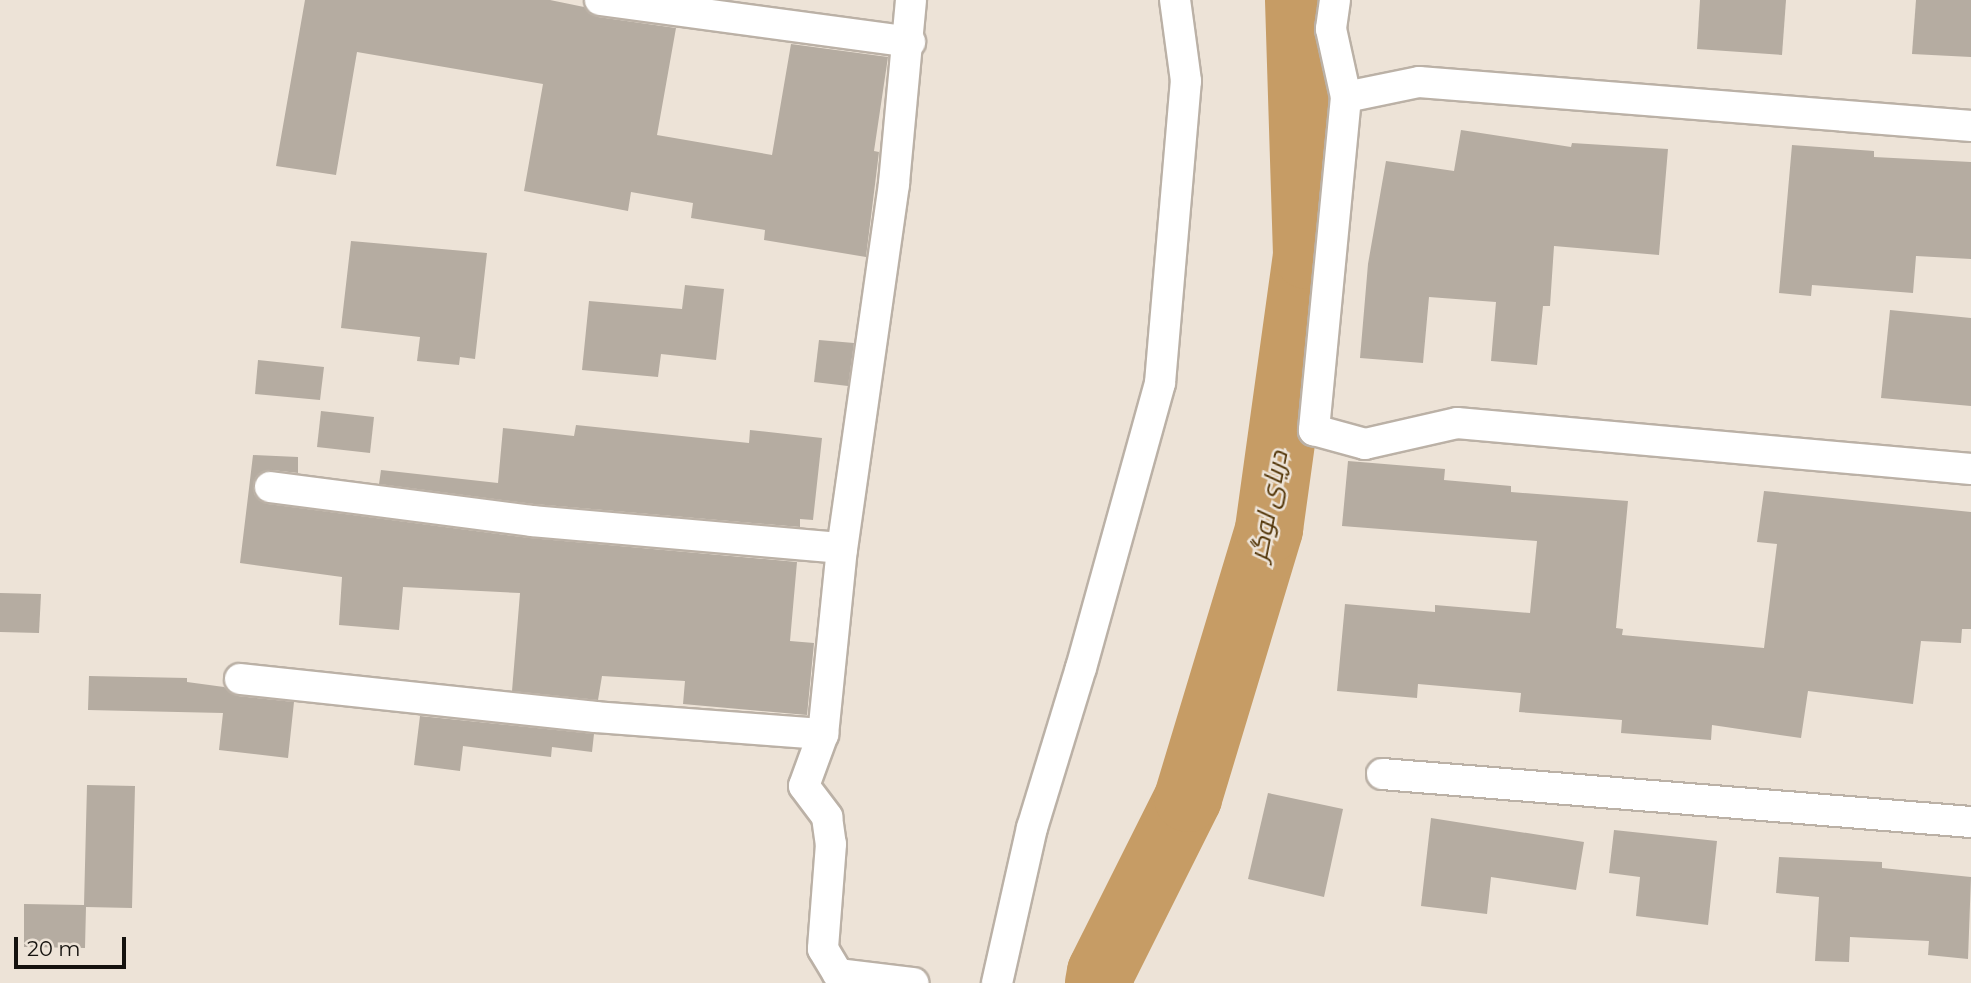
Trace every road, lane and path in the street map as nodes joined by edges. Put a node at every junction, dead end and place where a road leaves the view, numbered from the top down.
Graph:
1 (600, 0) edge
2 (911, 0) edge
3 (1175, 0) edge
4 (1335, 0) edge
5 (910, 42) junction
6 (1346, 97) junction
7 (1971, 126) edge
8 (1971, 469) edge
9 (270, 487) dead end
10 (842, 548) junction
11 (240, 679) dead end
12 (822, 734) junction
13 (1382, 774) dead end
14 (1971, 822) edge
15 (913, 983) edge
16 (997, 983) edge

1 - 5 street
2 - 5 street
3 - 16 street
4 - 6 street
5 - 10 street
6 - 7 street
6 - 8 street
9 - 10 street
10 - 12 street
11 - 12 street
12 - 15 street
13 - 14 street

